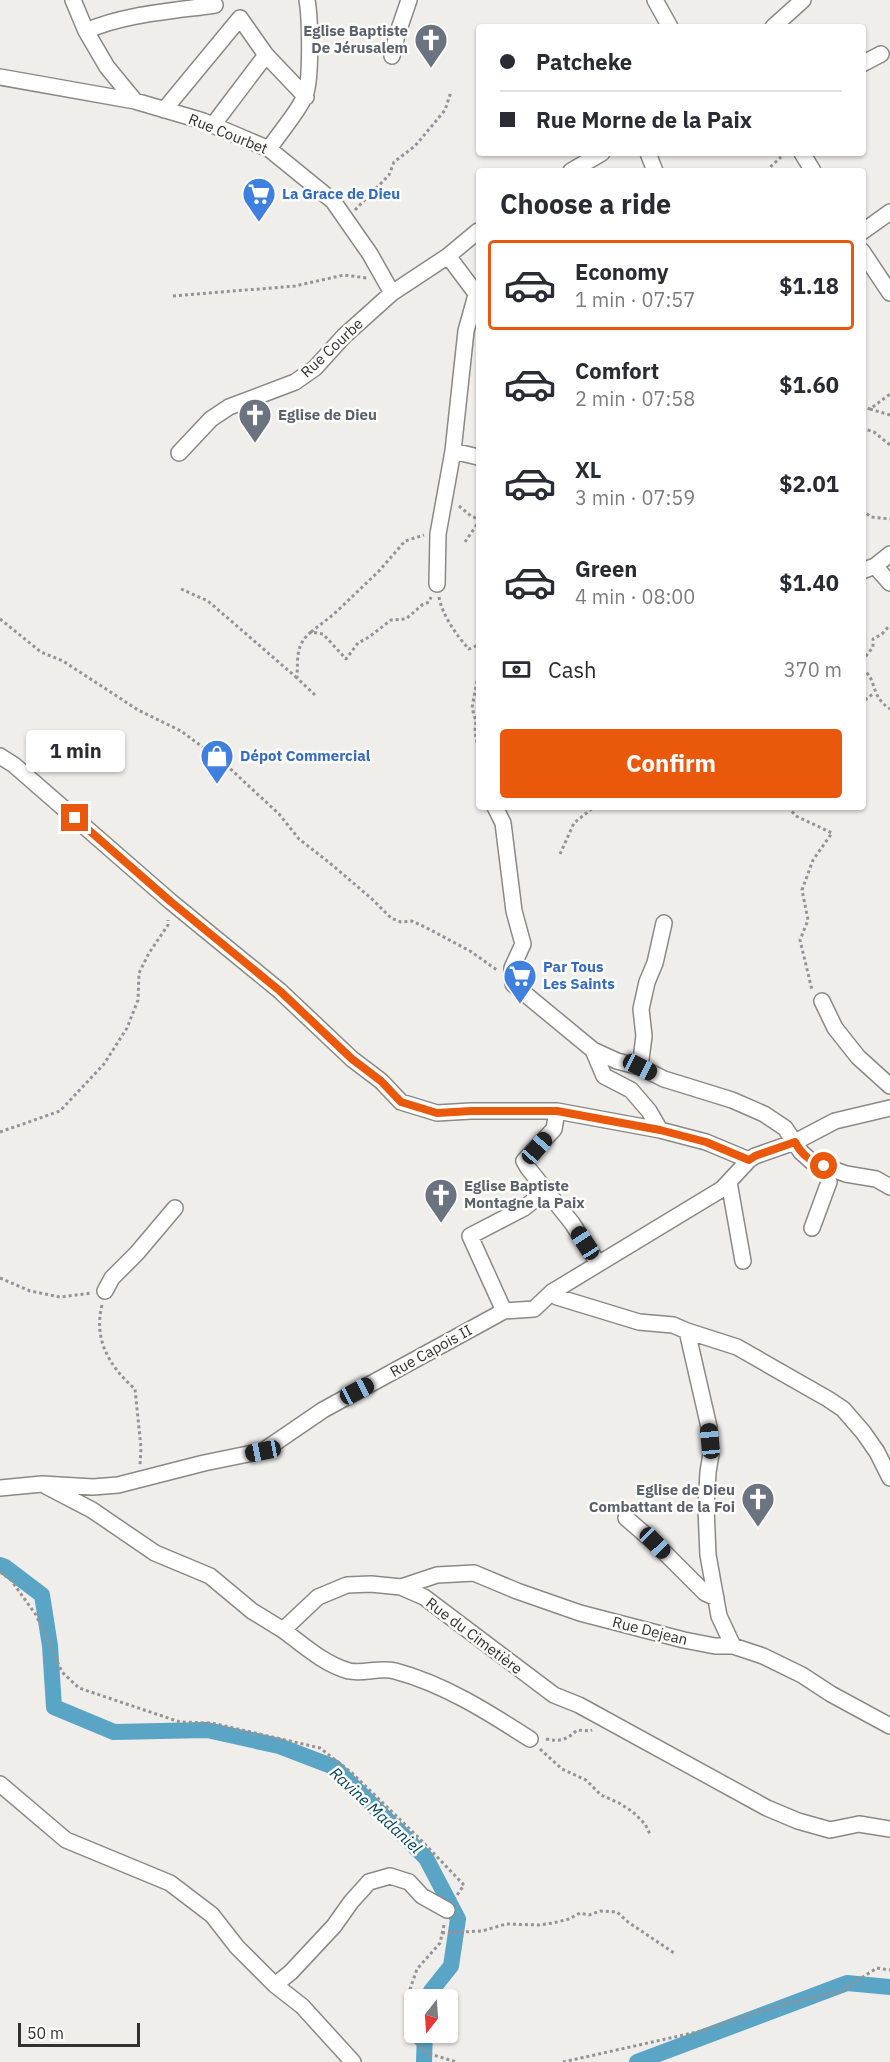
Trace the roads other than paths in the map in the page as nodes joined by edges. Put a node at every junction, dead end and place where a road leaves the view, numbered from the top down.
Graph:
1 (73, 0) edge
2 (307, 0) edge
3 (409, 0) edge
4 (655, 0) edge
5 (803, 0) edge
6 (215, 5) dead end
7 (668, 24) edge
8 (777, 24) edge
9 (86, 31) junction
10 (881, 54) dead end
11 (266, 55) junction
12 (392, 56) dead end
13 (866, 62) edge
14 (0, 77) edge
15 (306, 97) junction
16 (135, 101) junction
17 (164, 110) junction
18 (213, 125) junction
19 (269, 149) junction
20 (597, 156) edge
21 (576, 168) edge
22 (890, 212) edge
23 (866, 228) edge
24 (476, 233) edge
25 (448, 256) junction
26 (866, 257) edge
27 (388, 287) junction
28 (476, 294) edge
29 (890, 294) edge
30 (476, 298) edge
31 (453, 451) junction
32 (179, 453) dead end
33 (476, 457) edge
34 (890, 554) edge
35 (869, 569) edge
36 (890, 583) edge
37 (437, 584) road end
38 (0, 756) edge
39 (496, 810) edge
40 (664, 923) dead end
41 (822, 1001) road end
42 (593, 1050) junction
43 (640, 1067) junction
44 (890, 1086) edge
45 (890, 1108) edge
46 (557, 1111) junction
47 (660, 1130) junction
48 (795, 1142) junction
49 (749, 1160) junction
50 (824, 1166) junction
51 (729, 1182) junction
52 (890, 1187) edge
53 (546, 1191) junction
54 (175, 1208) dead end
55 (812, 1228) dead end
56 (743, 1261) dead end
57 (598, 1263) junction
58 (105, 1291) road end
59 (552, 1292) junction
60 (504, 1311) junction
61 (687, 1330) junction
62 (890, 1478) edge
63 (42, 1484) junction
64 (0, 1488) edge
65 (626, 1518) dead end
66 (401, 1587) junction
67 (716, 1598) junction
68 (283, 1630) junction
69 (733, 1646) junction
70 (890, 1726) edge
71 (530, 1739) road end
72 (0, 1784) edge
73 (890, 1829) edge
74 (447, 1910) road end
75 (275, 1985) junction
76 (353, 2062) edge

1 - 9 street
2 - 15 street
3 - 12 street
4 - 7 street
5 - 8 street
6 - 9 street
9 - 16 street
10 - 13 street
11 - 15 street
11 - 17 street
11 - 18 street
14 - 16 street, Rue Courbet
15 - 19 street
16 - 17 street, Rue Courbet
17 - 18 street, Rue Courbet
18 - 19 street, Rue Courbet
19 - 27 street, Rue Courbet
20 - 21 street
22 - 23 street
24 - 25 street, Rue Courbe
25 - 27 street, Rue Courbe
25 - 28 street
26 - 29 street
27 - 32 street, Rue Courbe
30 - 31 street
31 - 33 street
31 - 37 street
34 - 35 street
35 - 36 street
38 - 46 street
39 - 42 street
40 - 43 street
41 - 44 street
42 - 43 street
42 - 47 street
43 - 48 street
45 - 48 street, Rue Capois II
46 - 47 street
46 - 53 street
47 - 49 street
48 - 49 street, Rue Capois II
48 - 50 street
49 - 51 street, Rue Capois II
50 - 52 street
50 - 55 street
51 - 56 street
51 - 57 street, Rue Capois II
53 - 57 street
53 - 60 street
54 - 58 street
57 - 59 street, Rue Capois II
59 - 60 street, Rue Capois II
59 - 61 street
60 - 63 street, Rue Capois II
61 - 62 street
61 - 67 street
63 - 64 street, Rue Capois II
63 - 68 street
65 - 67 street
66 - 68 street, Rue du Cimetière
66 - 69 street, Rue Dejean
66 - 73 street, Rue du Cimetière
67 - 69 street
68 - 71 street
69 - 70 street, Rue Dejean
72 - 75 street
74 - 75 street
75 - 76 street

